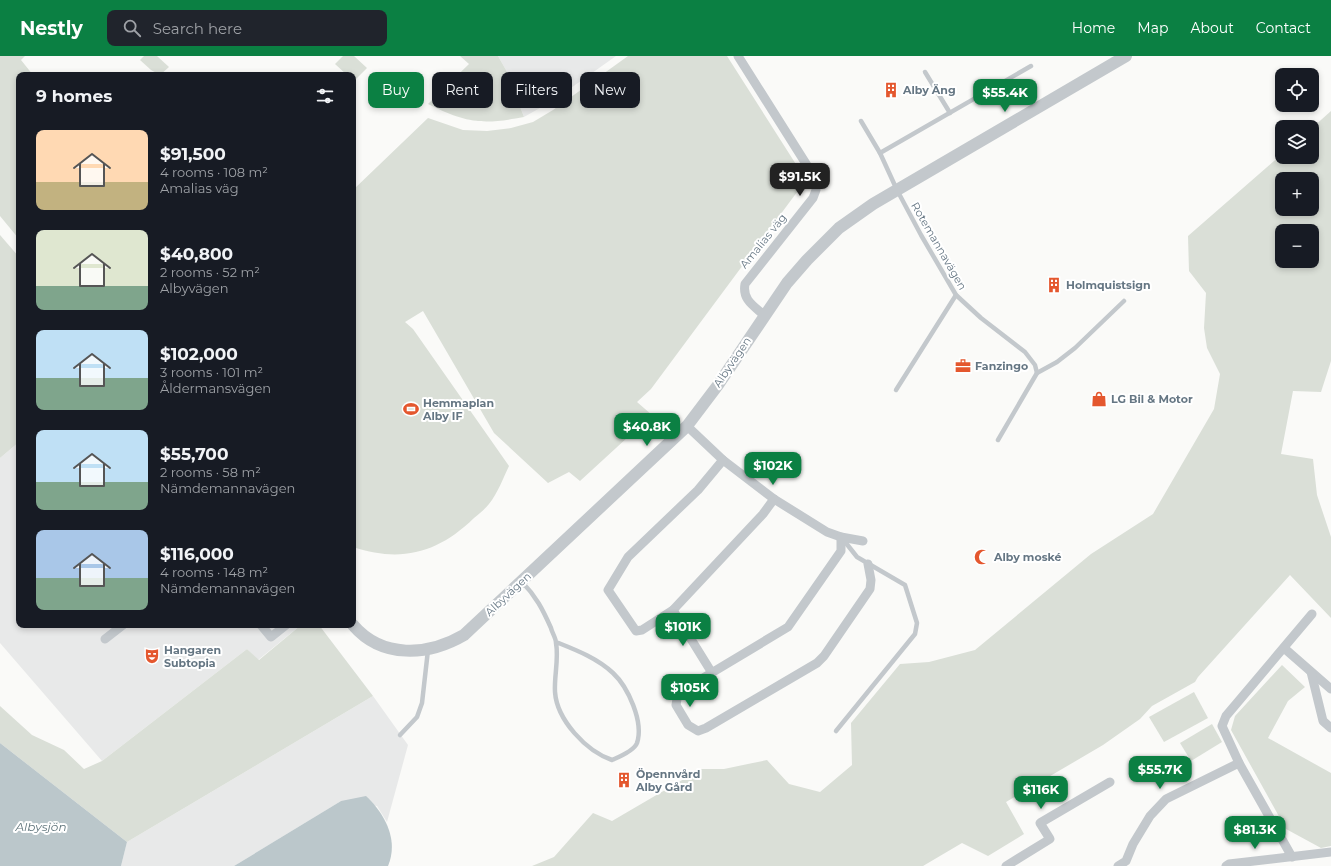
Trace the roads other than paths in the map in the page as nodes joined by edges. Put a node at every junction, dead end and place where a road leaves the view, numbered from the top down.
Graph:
1 (738, 56) edge
2 (1126, 56) edge
3 (1031, 66) dead end
4 (925, 72) dead end
5 (950, 113) junction
6 (861, 121) dead end
7 (880, 153) junction
8 (897, 190) junction
9 (956, 296) junction
10 (1124, 301) dead end
11 (765, 316) junction
12 (1037, 373) junction
13 (896, 390) dead end
14 (687, 426) junction
15 (998, 440) dead end
16 (723, 460) junction
17 (774, 499) junction
18 (841, 537) junction
19 (863, 541) dead end
20 (868, 564) junction
21 (522, 582) junction
22 (673, 610) junction
23 (1312, 614) dead end
24 (119, 628) edge
25 (264, 628) edge
26 (282, 628) edge
27 (356, 628) edge
28 (105, 639) dead end
29 (556, 642) junction
30 (1284, 648) junction
31 (428, 650) junction
32 (1311, 672) junction
33 (712, 673) junction
34 (1331, 689) edge
35 (1331, 728) edge
36 (836, 731) dead end
37 (400, 735) dead end
38 (1239, 763) junction
39 (1110, 782) dead end
40 (1330, 853) edge
41 (1292, 857) junction
42 (1006, 866) edge
43 (1118, 866) edge
44 (1226, 866) edge

1 - 11 street, Amalias väg
2 - 8 street, Albyvägen
3 - 5 lane
4 - 5 lane
5 - 7 lane
6 - 7 lane, Rotemannavägen
7 - 8 lane, Rotemannavägen
8 - 9 lane, Rotemannavägen
8 - 11 street, Albyvägen
9 - 12 lane, Rotemannavägen
9 - 13 lane
10 - 12 lane
11 - 14 street, Albyvägen
12 - 15 lane
14 - 16 street
14 - 21 street, Albyvägen
16 - 17 street
16 - 22 street
17 - 18 street
17 - 22 street
18 - 19 street
18 - 20 lane
18 - 33 street
20 - 33 street
20 - 36 lane
21 - 29 lane
21 - 31 street, Albyvägen
22 - 33 street
23 - 30 street
24 - 28 street
25 - 26 street
27 - 31 street, Albyvägen
29 - 29 lane
30 - 32 street
30 - 38 street
31 - 37 lane
32 - 34 street
32 - 35 street
38 - 41 street
38 - 43 street
39 - 42 street
40 - 41 street
41 - 44 street

